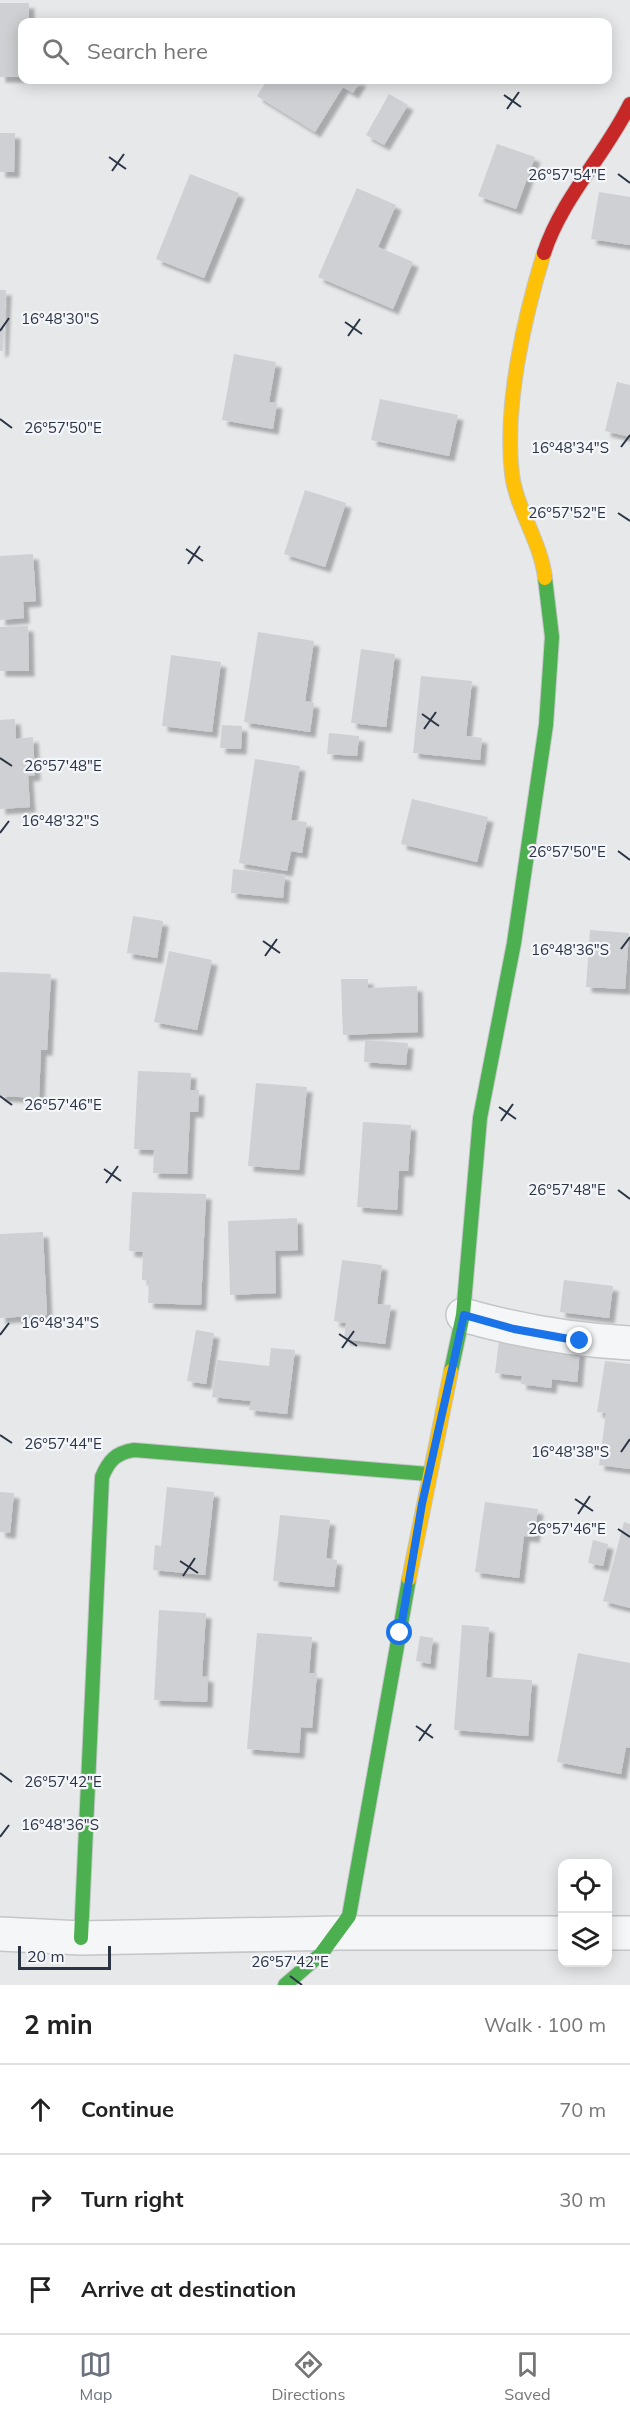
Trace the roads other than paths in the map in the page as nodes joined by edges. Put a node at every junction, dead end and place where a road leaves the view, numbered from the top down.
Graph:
1 (630, 104) edge
2 (464, 1315) junction
3 (630, 1343) edge
4 (428, 1474) junction
5 (340, 1933) junction
6 (558, 1933) edge
7 (612, 1933) edge
8 (630, 1933) edge
9 (0, 1934) edge
10 (81, 1938) junction
11 (285, 1985) edge

1 - 2 street
2 - 3 street
2 - 4 street
4 - 5 street
4 - 10 street
5 - 6 street
5 - 10 street
5 - 11 street
7 - 8 street
9 - 10 street

